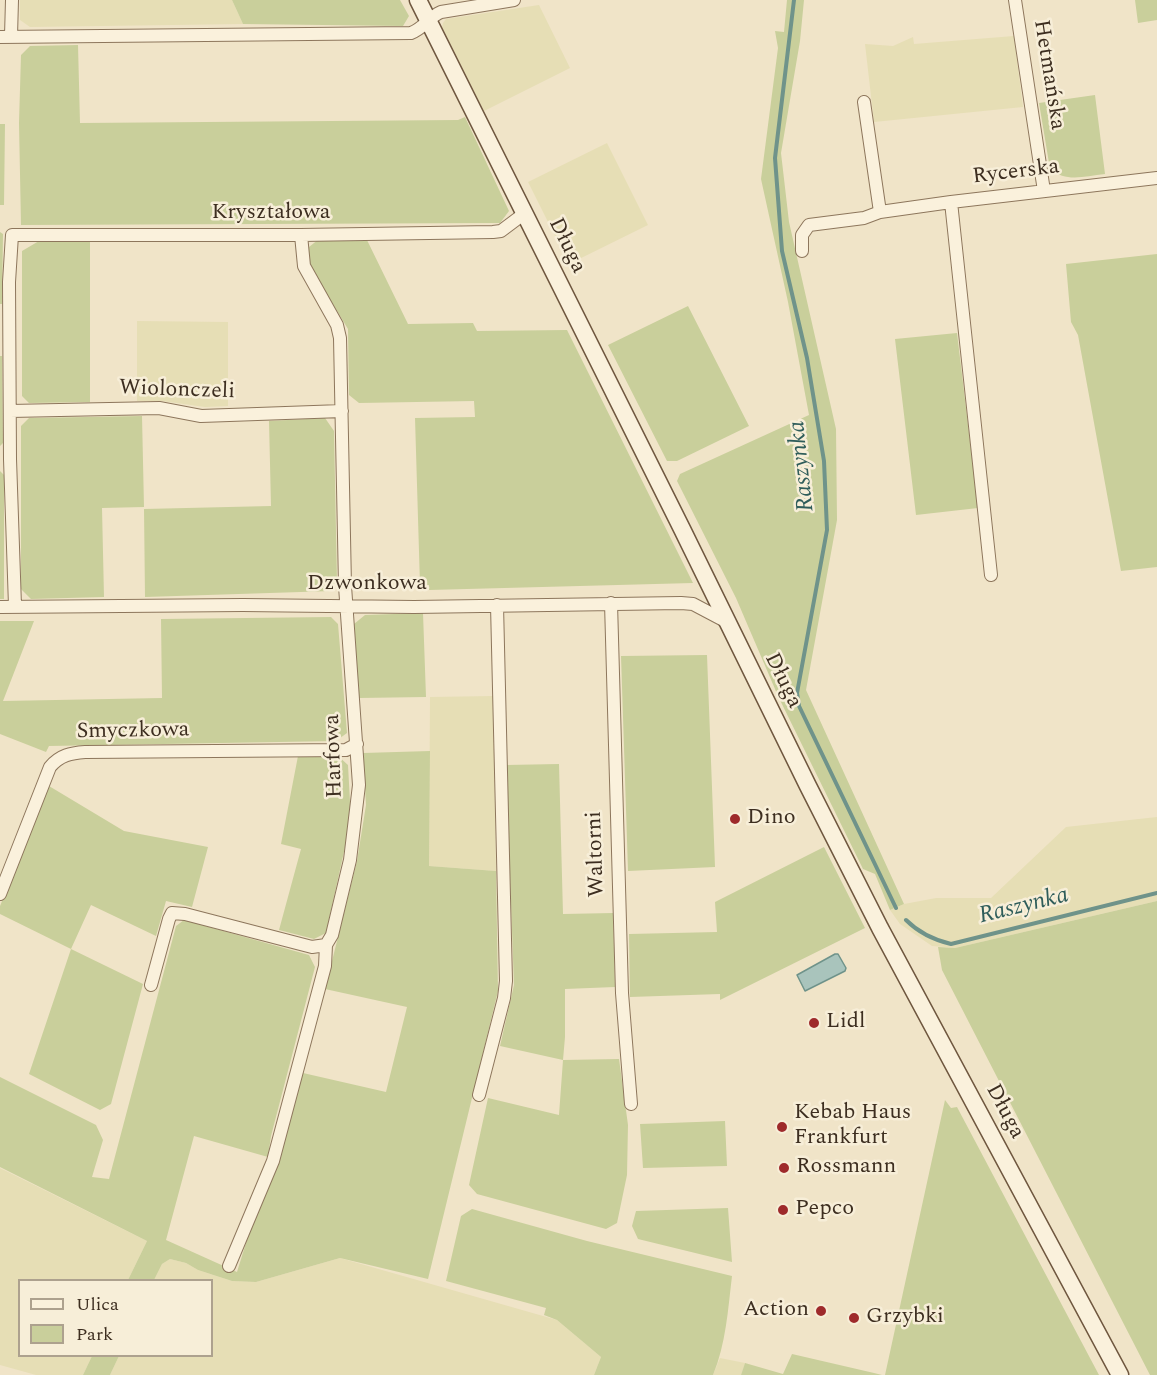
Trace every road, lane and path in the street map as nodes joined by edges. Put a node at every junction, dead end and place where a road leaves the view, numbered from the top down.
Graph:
1 (12, 0) edge
2 (418, 0) edge
3 (514, 0) edge
4 (1015, 0) edge
5 (428, 21) junction
6 (6, 37) edge
7 (864, 102) dead end
8 (1157, 178) edge
9 (1044, 191) junction
10 (951, 202) junction
11 (880, 212) junction
12 (525, 213) junction
13 (301, 235) junction
14 (802, 251) dead end
15 (10, 411) junction
16 (342, 411) junction
17 (5, 459) edge
18 (991, 575) dead end
19 (611, 603) junction
20 (497, 605) junction
21 (15, 606) junction
22 (347, 606) junction
23 (0, 607) edge
24 (729, 623) junction
25 (357, 744) junction
26 (0, 894) edge
27 (326, 945) junction
28 (151, 985) dead end
29 (479, 1095) dead end
30 (631, 1104) dead end
31 (229, 1266) dead end
32 (1120, 1375) edge

1 - 6 street
2 - 5 street, Długa
3 - 5 street
4 - 9 street, Hetmańska
5 - 6 street
5 - 12 street, Długa
7 - 11 street
8 - 9 street, Rycerska
9 - 10 street, Rycerska
10 - 11 street, Rycerska
10 - 18 street
11 - 14 street, Rycerska
12 - 13 street, Kryształowa
12 - 24 street, Długa
13 - 15 street, Kryształowa
13 - 16 street, Harfowa
15 - 16 street, Wiolonczeli
15 - 17 street
16 - 22 street, Harfowa
17 - 21 street
19 - 20 street, Dzwonkowa
19 - 24 street, Dzwonkowa
19 - 30 street, Waltorni
20 - 22 street, Dzwonkowa
20 - 29 street
21 - 22 street, Dzwonkowa
21 - 23 street, Dzwonkowa
22 - 25 street, Harfowa
24 - 32 street, Długa
25 - 26 street, Smyczkowa
25 - 27 street, Harfowa
27 - 28 street
27 - 31 street, Harfowa

